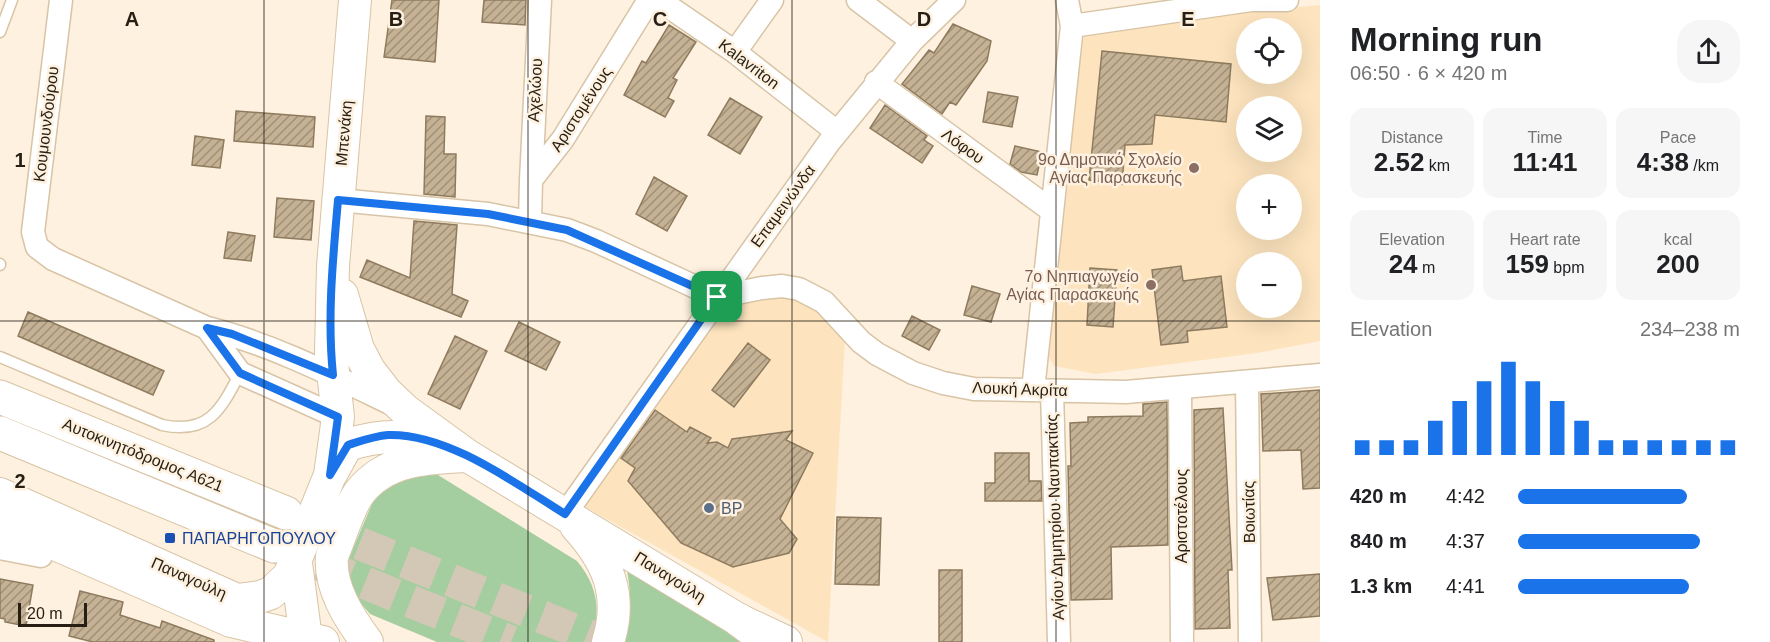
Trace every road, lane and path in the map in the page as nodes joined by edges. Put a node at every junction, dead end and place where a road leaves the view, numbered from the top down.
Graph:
1 (12, 0) edge
2 (61, 0) edge
3 (355, 0) edge
4 (540, 0) edge
5 (649, 0) edge
6 (659, 0) edge
7 (772, 0) edge
8 (858, 0) edge
9 (954, 0) edge
10 (1066, 0) edge
11 (1250, 0) edge
12 (1287, 0) edge
13 (1072, 26) junction
14 (0, 32) edge
15 (912, 41) junction
16 (735, 52) junction
17 (876, 82) junction
18 (837, 132) junction
19 (531, 180) junction
20 (338, 200) junction
21 (1051, 210) junction
22 (530, 221) junction
23 (38, 247) joint
24 (333, 266) junction
25 (717, 297) junction
26 (207, 328) junction
27 (0, 357) edge
28 (240, 373) junction
29 (333, 375) junction
30 (1320, 375) edge
31 (1247, 382) junction
32 (1180, 389) junction
33 (1042, 391) junction
34 (0, 397) edge
35 (406, 411) junction
36 (343, 431) junction
37 (0, 433) edge
38 (468, 456) junction
39 (359, 493) junction
40 (0, 494) edge
41 (286, 513) tunnel mouth
42 (565, 514) junction
43 (0, 520) edge
44 (0, 548) edge
45 (285, 554) junction
46 (41, 556) dead end
47 (739, 620) junction
48 (311, 641) edge
49 (367, 642) edge
50 (608, 642) edge
51 (769, 642) edge
52 (786, 642) edge
53 (1059, 642) edge
54 (1182, 642) edge
55 (1250, 642) edge

1 - 14 lane
2 - 23 street, Κουμουνδούρου
3 - 20 main road, Μπενάκη
4 - 19 street, Αχελώου
5 - 19 street, Αριστομένους
6 - 16 street, Kalavriton
7 - 16 street
8 - 15 street
9 - 15 street, Επαμεινώνδα
10 - 13 street, Αγίου Δημητρίου Ναυπακτίας
11 - 12 street
11 - 13 street
13 - 21 street, Αγίου Δημητρίου Ναυπακτίας
15 - 17 street, Επαμεινώνδα
16 - 18 street, Kalavriton
17 - 18 street, Επαμεινώνδα
17 - 21 street, Λόφου
18 - 25 street, Επαμεινώνδα
19 - 22 street
20 - 22 street
20 - 24 main road, Μπενάκη
21 - 33 street, Αγίου Δημητρίου Ναυπακτίας
22 - 25 street
23 - 26 street, Παναγούλη
24 - 29 main road
24 - 35 main road, Παναγούλη
25 - 33 street, Λουκή Ακρίτα
25 - 42 street, Επαμεινώνδα
26 - 28 street, Παναγούλη
26 - 29 street, Παναγούλη
27 - 28 lane
28 - 36 street, Παναγούλη
29 - 35 street, Παναγούλη
29 - 36 main road
30 - 31 street, Λουκή Ακρίτα
31 - 32 street, Λουκή Ακρίτα
31 - 55 street, Βοιωτίας
32 - 33 street, Λουκή Ακρίτα
32 - 54 street, Αριστοτέλους
33 - 53 street, Αγίου Δημητρίου Ναυπακτίας
34 - 41 highway, Αυτοκινητόδρομος Α621
35 - 38 main road, Παναγούλη
36 - 38 main road
36 - 39 main road
36 - 45 main road, Παναγούλη
37 - 45 highway, Αυτοκινητόδρομος Α621
38 - 39 main road
38 - 42 main road, Παναγούλη
39 - 49 main road
40 - 45 main road, Παναγούλη
42 - 47 main road, Παναγούλη
42 - 50 main road
43 - 48 main road, Παναγούλη
44 - 46 street
45 - 48 main road
47 - 51 highway
47 - 52 main road, Παναγούλη

